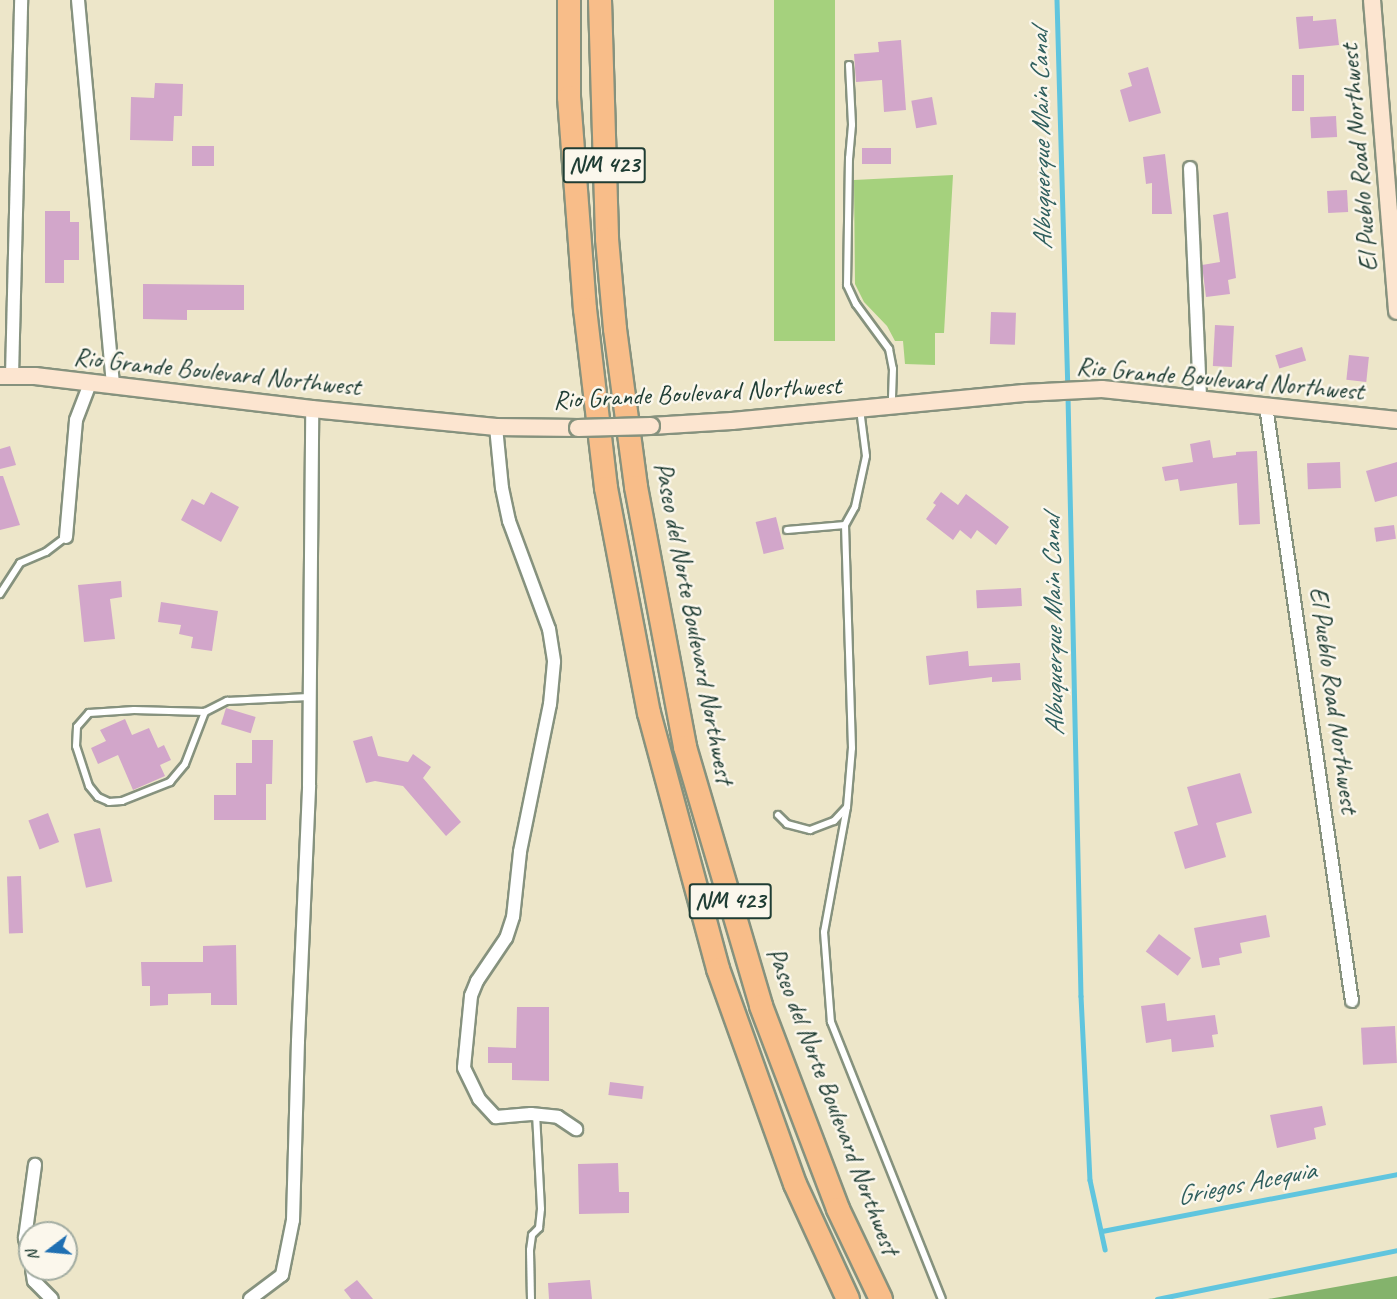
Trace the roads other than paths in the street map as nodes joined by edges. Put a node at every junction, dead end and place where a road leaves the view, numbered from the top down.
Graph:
1 (21, 0) edge
2 (78, 0) edge
3 (569, 0) edge
4 (600, 0) edge
5 (1372, 0) edge
6 (849, 65) dead end
7 (1190, 168) dead end
8 (1397, 312) edge
9 (6, 376) edge
10 (90, 383) junction
11 (113, 386) junction
12 (1200, 399) junction
13 (892, 405) junction
14 (1266, 406) junction
15 (860, 408) junction
16 (312, 409) junction
17 (1397, 420) edge
18 (496, 427) junction
19 (845, 525) junction
20 (788, 530) dead end
21 (66, 537) joint
22 (0, 594) edge
23 (310, 697) junction
24 (205, 712) junction
25 (847, 807) junction
26 (778, 815) dead end
27 (1352, 1001) dead end
28 (536, 1114) junction
29 (576, 1130) dead end
30 (35, 1165) dead end
31 (27, 1221) edge
32 (34, 1281) edge
33 (52, 1299) edge
34 (250, 1299) edge
35 (531, 1299) edge
36 (848, 1299) edge
37 (880, 1299) edge
38 (942, 1299) edge

1 - 9 street
2 - 11 street
3 - 36 highway, NM 423
4 - 37 highway, Paseo del Norte Boulevard Northwest / NM 423
5 - 8 street, El Pueblo Road Northwest
6 - 13 lane
7 - 12 street
9 - 10 street, Rio Grande Boulevard Northwest
10 - 11 street, Rio Grande Boulevard Northwest
10 - 21 street
11 - 16 street, Rio Grande Boulevard Northwest
12 - 13 street, Rio Grande Boulevard Northwest
12 - 14 street, Rio Grande Boulevard Northwest
13 - 15 street, Rio Grande Boulevard Northwest
14 - 17 street, Rio Grande Boulevard Northwest
14 - 27 street, El Pueblo Road Northwest
15 - 18 street, Rio Grande Boulevard Northwest, bridge
15 - 19 lane
16 - 18 street, Rio Grande Boulevard Northwest
16 - 23 street
18 - 28 street
19 - 20 lane
19 - 25 lane
21 - 22 lane
23 - 24 lane
23 - 34 street
24 - 24 lane
25 - 26 lane
25 - 38 lane
28 - 29 street
28 - 35 lane
30 - 31 street
32 - 33 street

